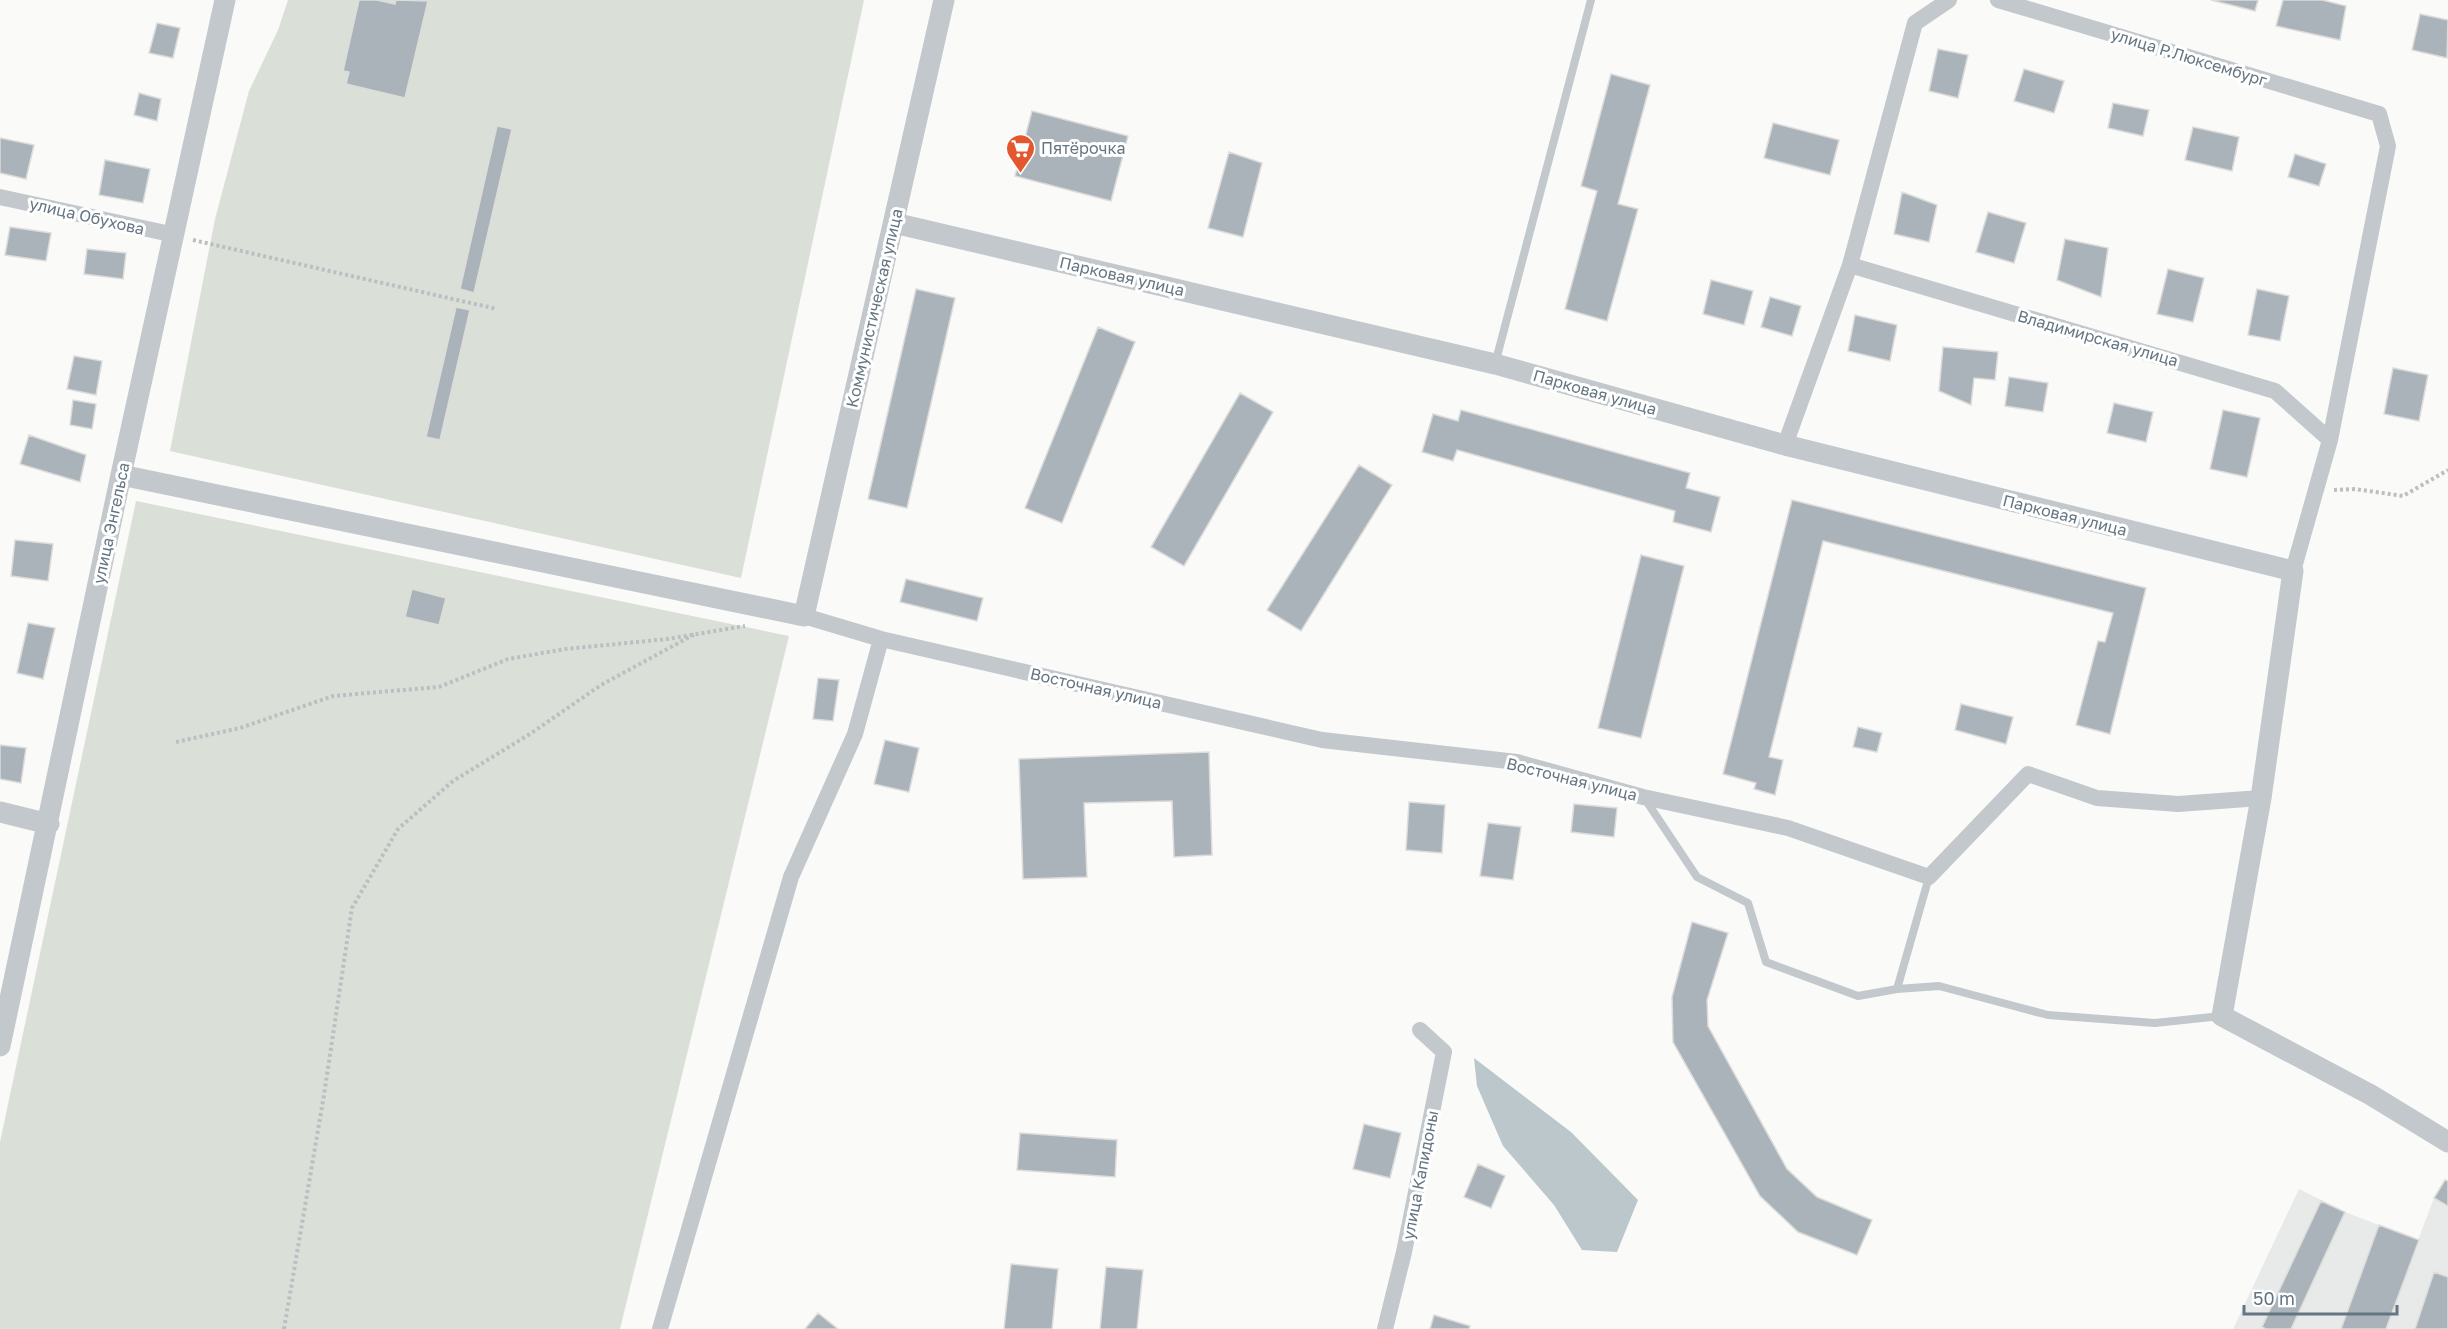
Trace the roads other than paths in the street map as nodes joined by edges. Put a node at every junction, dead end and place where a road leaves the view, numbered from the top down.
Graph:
1 (225, 0) edge
2 (944, 0) edge
3 (1591, 0) edge
4 (1949, 0) edge
5 (1998, 0) edge
6 (0, 196) edge
7 (894, 223) junction
8 (175, 236) junction
9 (1850, 265) junction
10 (1495, 364) junction
11 (2330, 440) junction
12 (1785, 445) junction
13 (121, 475) junction
14 (2293, 571) junction
15 (804, 616) junction
16 (881, 639) junction
17 (1643, 797) junction
18 (2261, 798) junction
19 (0, 812) edge
20 (49, 824) junction
21 (1929, 877) junction
22 (1897, 989) junction
23 (2222, 1016) junction
24 (1420, 1030) dead end
25 (0, 1046) edge
26 (2448, 1142) edge
27 (660, 1329) edge
28 (1385, 1329) edge

1 - 8 street, улица Энгельса
2 - 7 street, Коммунистическая улица
3 - 10 lane
4 - 9 street
5 - 11 street, улица Р.Люксембург
6 - 8 street, улица Обухова
7 - 10 street, Парковая улица
7 - 15 street, Коммунистическая улица
8 - 13 street, улица Энгельса
9 - 11 street, Владимирская улица
9 - 12 street
10 - 12 street, Парковая улица
11 - 14 street
12 - 14 street, Парковая улица
13 - 15 street
13 - 20 street, улица Энгельса
14 - 18 street
15 - 16 street, Восточная улица
16 - 17 street, Восточная улица
16 - 27 street
17 - 21 street, Восточная улица
17 - 22 lane
18 - 21 street
18 - 23 street
19 - 20 street
20 - 25 street, улица Энгельса
21 - 22 lane
22 - 23 lane
23 - 26 street
24 - 28 street, улица Капидоны

